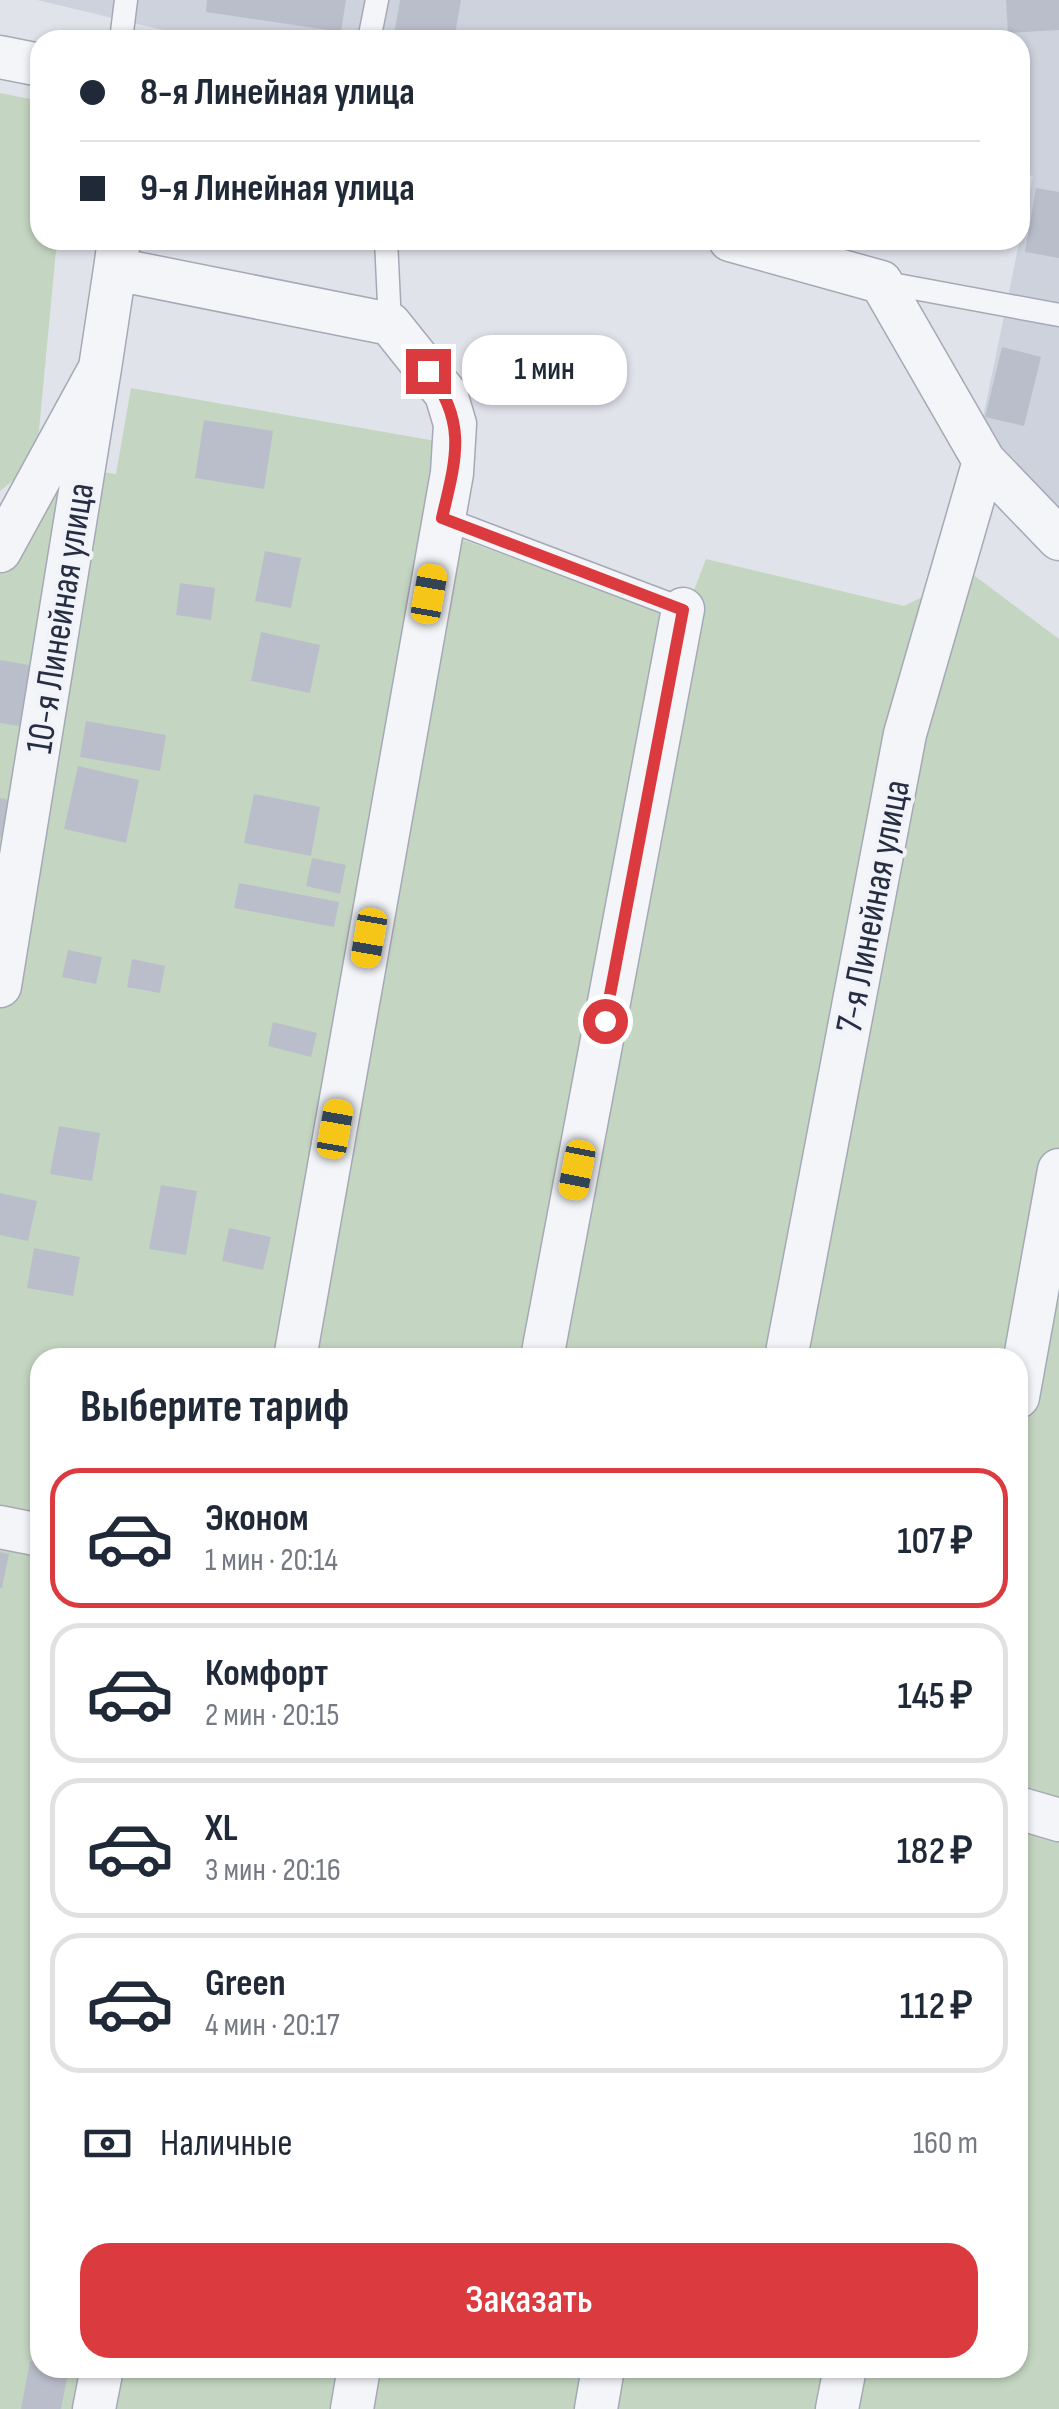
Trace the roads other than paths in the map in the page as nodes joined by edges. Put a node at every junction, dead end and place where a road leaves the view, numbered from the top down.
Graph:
1 (126, 0) edge
2 (377, 0) edge
3 (122, 30) edge
4 (371, 30) edge
5 (0, 57) edge
6 (30, 63) edge
7 (386, 250) edge
8 (766, 250) edge
9 (117, 254) edge
10 (881, 282) junction
11 (1059, 315) edge
12 (390, 324) junction
13 (100, 368) junction
14 (984, 461) junction
15 (442, 518) junction
16 (1059, 539) edge
17 (0, 550) edge
18 (683, 610) joint
19 (0, 986) edge
20 (1059, 1170) edge
21 (297, 1348) edge
22 (544, 1348) edge
23 (788, 1348) edge
24 (1027, 1348) edge
25 (0, 1527) edge
26 (30, 1533) edge
27 (1028, 1811) edge
28 (1059, 1820) edge
29 (100, 2378) edge
30 (358, 2378) edge
31 (601, 2378) edge
32 (842, 2378) edge
33 (94, 2409) edge
34 (352, 2409) edge
35 (596, 2409) edge
36 (837, 2409) edge

1 - 3 lane
2 - 4 lane
5 - 6 street
7 - 12 lane
8 - 10 street
9 - 12 street
9 - 13 street, 10-я Линейная улица
10 - 11 lane
10 - 14 street
12 - 15 street
13 - 17 street
13 - 19 street, 10-я Линейная улица
14 - 16 street
14 - 23 street, 7-я Линейная улица
15 - 18 lane
15 - 21 street
18 - 22 street
20 - 24 street
25 - 26 street
27 - 28 street
29 - 33 street
30 - 34 street
31 - 35 street
32 - 36 street

